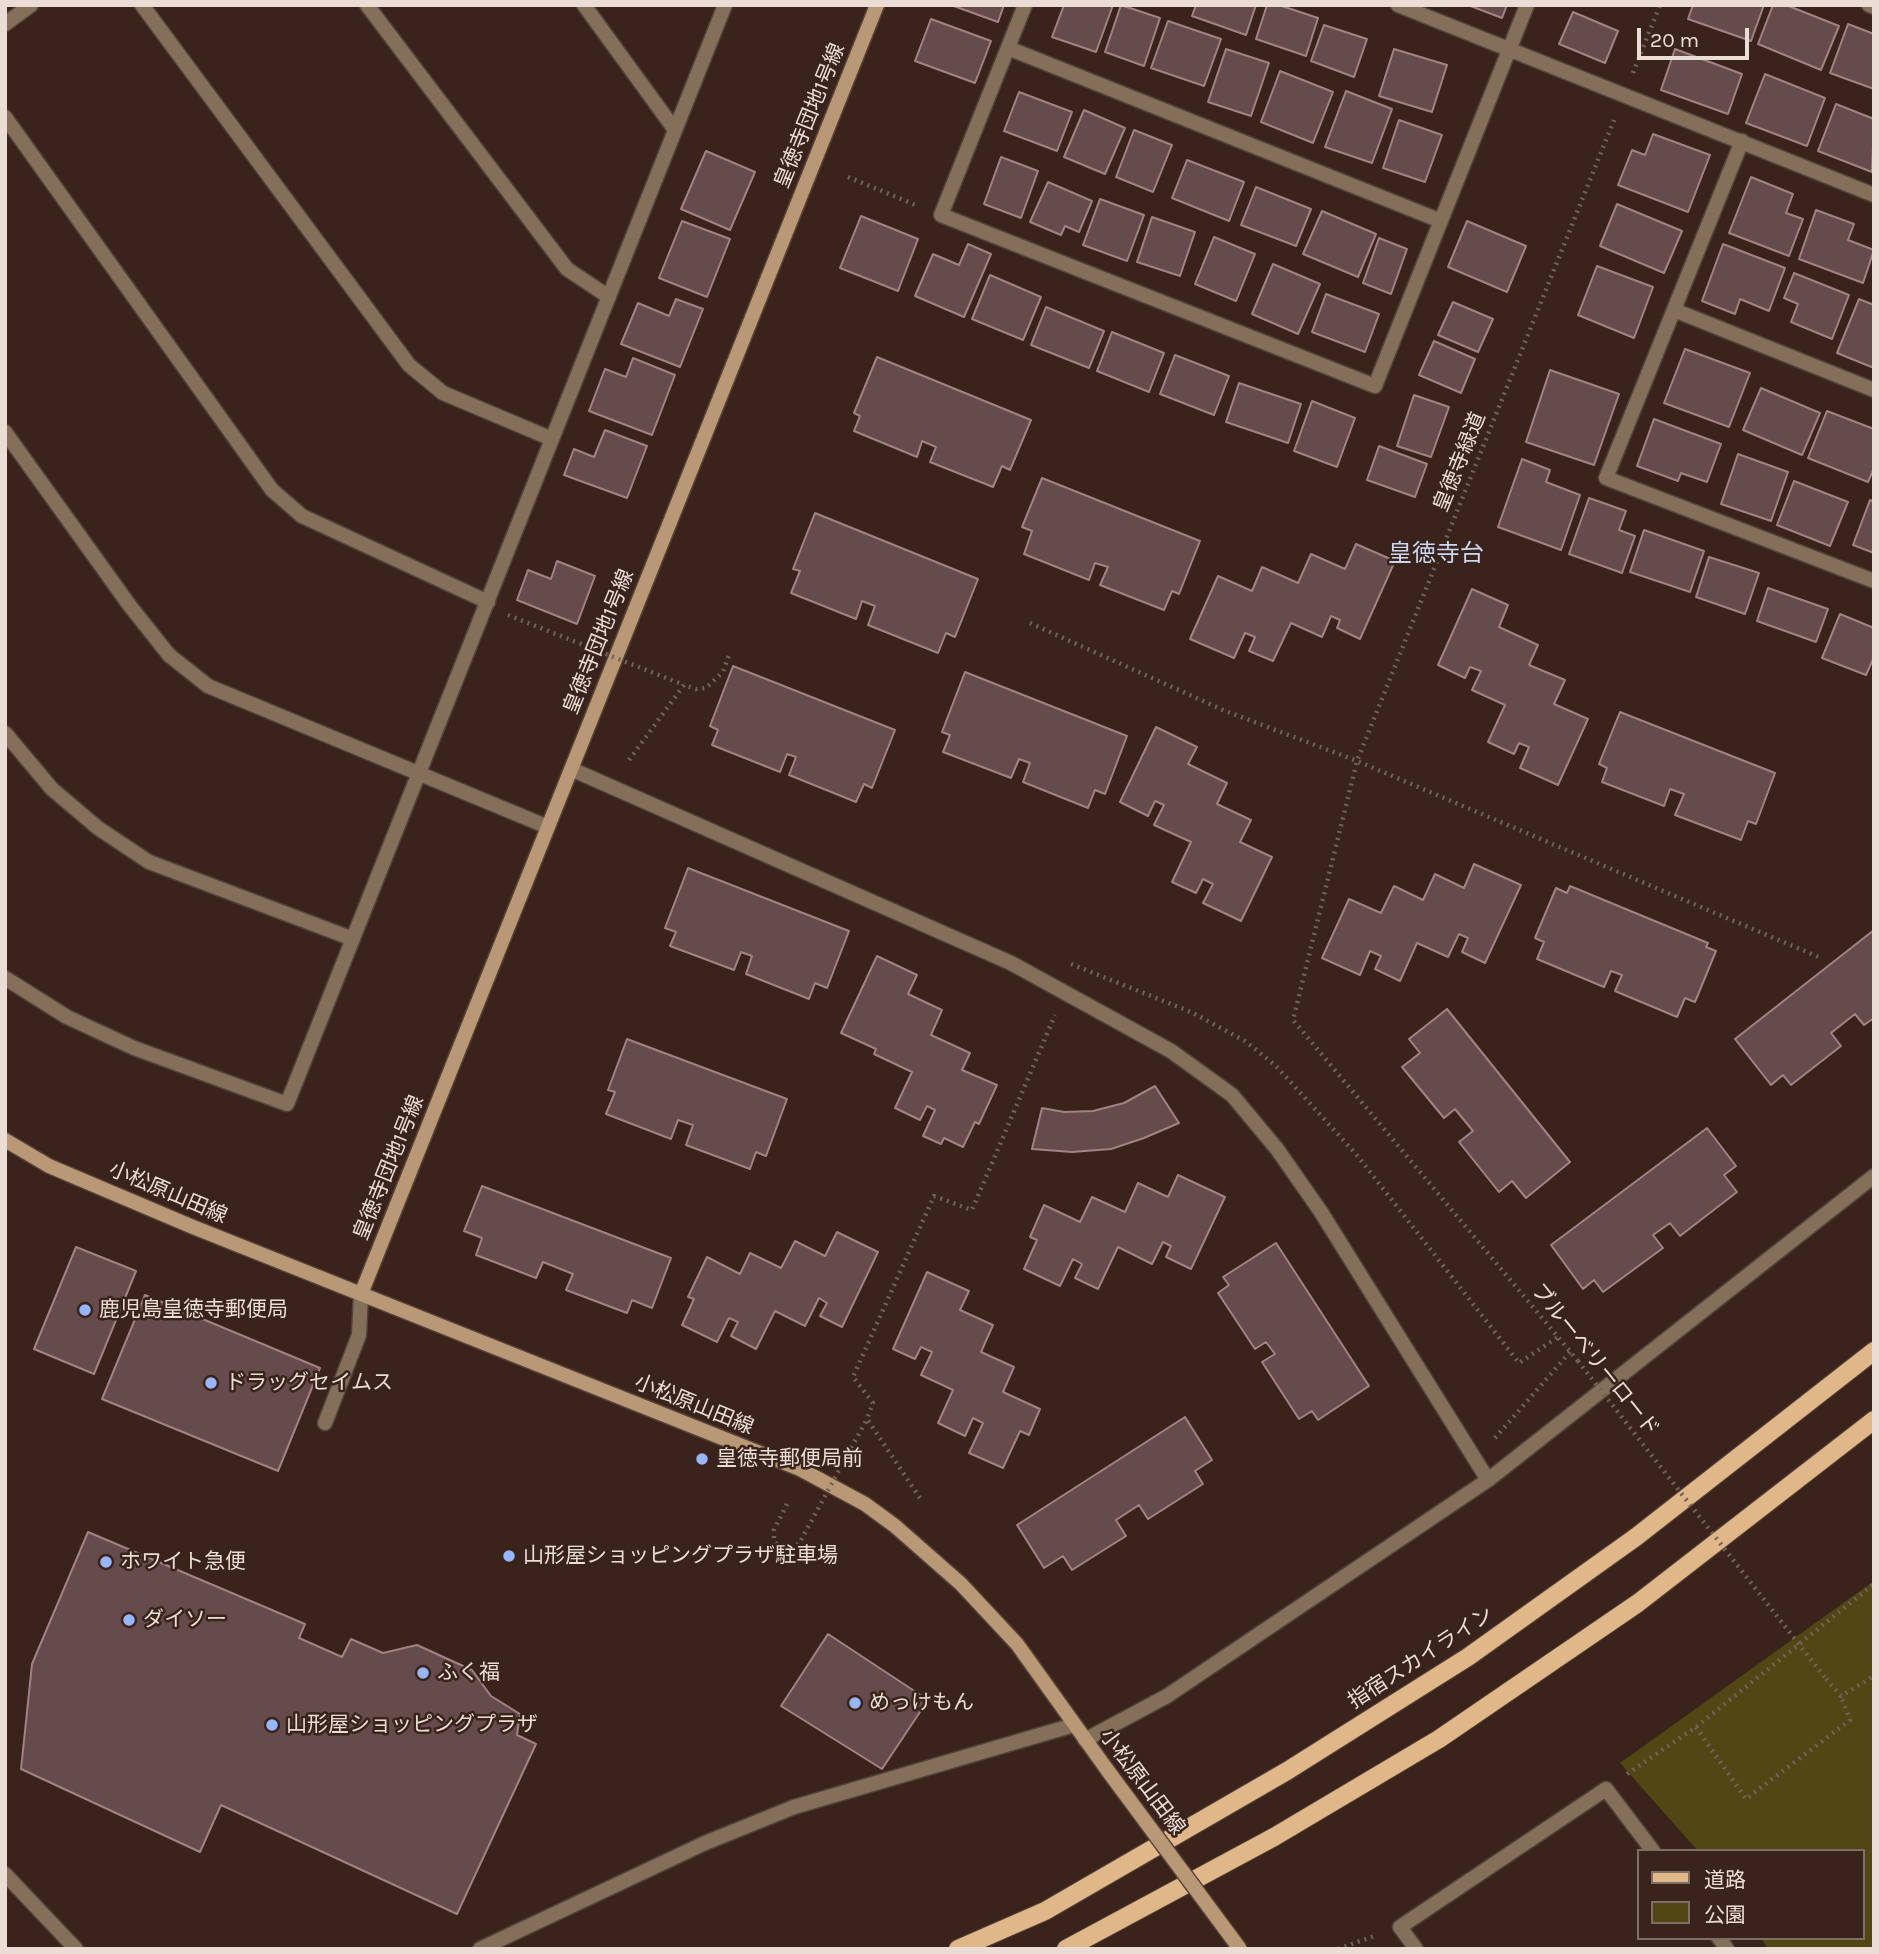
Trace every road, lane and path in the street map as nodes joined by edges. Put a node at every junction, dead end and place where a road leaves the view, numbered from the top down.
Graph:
1 (31, 5) edge
2 (142, 5) edge
3 (367, 5) edge
4 (584, 5) edge
5 (725, 5) edge
6 (877, 5) edge
7 (1025, 5) edge
8 (1398, 5) edge
9 (1527, 5) edge
10 (1660, 5) edge
11 (1869, 5) edge
12 (1874, 7) edge
13 (5, 24) edge
14 (1008, 48) junction
15 (1510, 49) junction
16 (1624, 95) junction
17 (5, 117) edge
18 (675, 130) junction
19 (1742, 141) junction
20 (848, 177) dead end
21 (1874, 195) edge
22 (941, 215) junction
23 (1441, 221) junction
24 (609, 298) junction
25 (1674, 310) junction
26 (1874, 390) edge
27 (5, 432) edge
28 (552, 439) junction
29 (1874, 581) edge
30 (488, 602) junction
31 (508, 615) dead end
32 (1030, 623) dead end
33 (730, 652) dead end
34 (684, 685) junction
35 (5, 733) edge
36 (629, 760) dead end
37 (1357, 761) junction
38 (571, 769) junction
39 (419, 774) junction
40 (548, 827) junction
41 (353, 939) junction
42 (1821, 958) dead end
43 (1061, 964) dead end
44 (5, 978) edge
45 (1065, 992) junction
46 (1293, 1020) joint
47 (5, 1140) edge
48 (1874, 1176) edge
49 (361, 1294) junction
50 (1558, 1337) junction
51 (1874, 1351) edge
52 (1570, 1352) junction
53 (867, 1419) junction
54 (1874, 1420) edge
55 (326, 1423) dead end
56 (1495, 1438) dead end
57 (1488, 1480) junction
58 (920, 1498) dead end
59 (787, 1504) dead end
60 (1874, 1584) edge
61 (1874, 1676) edge
62 (1841, 1696) junction
63 (1074, 1725) junction
64 (1696, 1727) junction
65 (1085, 1740) junction
66 (1606, 1789) junction
67 (1651, 1849) edge
68 (5, 1874) edge
69 (1400, 1927) junction
70 (76, 1949) edge
71 (480, 1949) edge
72 (958, 1949) edge
73 (1066, 1949) edge
74 (1240, 1949) edge
75 (1338, 1949) edge
76 (1416, 1949) edge

1 - 13 street
2 - 28 street
3 - 24 street
4 - 18 street
5 - 18 street
6 - 38 street, 皇徳寺団地1号線
7 - 14 street
8 - 15 street
9 - 15 street
10 - 16 path, 皇徳寺緑道
11 - 12 street
14 - 22 street
14 - 23 street
15 - 16 street
15 - 23 street
16 - 19 street
16 - 37 path, 皇徳寺緑道
17 - 30 street
18 - 24 street
19 - 21 street
19 - 25 street
20 - 22 path
22 - 23 street
24 - 28 street
25 - 26 street
25 - 29 street
27 - 39 street
28 - 30 street
30 - 39 street
31 - 34 path, bridge
32 - 37 path
33 - 34 path
34 - 36 path
35 - 41 street
37 - 42 path
37 - 46 path, 皇徳寺緑道
38 - 40 street, 皇徳寺団地1号線
38 - 45 street
39 - 40 street
39 - 41 street
40 - 49 street, 皇徳寺団地1号線
41 - 44 street
43 - 50 path
45 - 53 path
45 - 57 street
46 - 50 path, ブルーベリーロード
47 - 49 street, 小松原山田線
48 - 57 street
49 - 55 street
49 - 63 street, 小松原山田線
50 - 52 path, ブルーベリーロード
51 - 72 main road, 指宿スカイライン
52 - 56 path
52 - 62 path, ブルーベリーロード, bridge
53 - 58 path
53 - 59 path, bridge
54 - 73 main road
57 - 65 street
60 - 64 path
61 - 62 path
62 - 64 path
63 - 65 street, 小松原山田線
63 - 71 street
64 - 66 path
65 - 74 street, 小松原山田線, bridge
66 - 67 street
66 - 69 street
68 - 70 street
69 - 75 path
69 - 76 street

